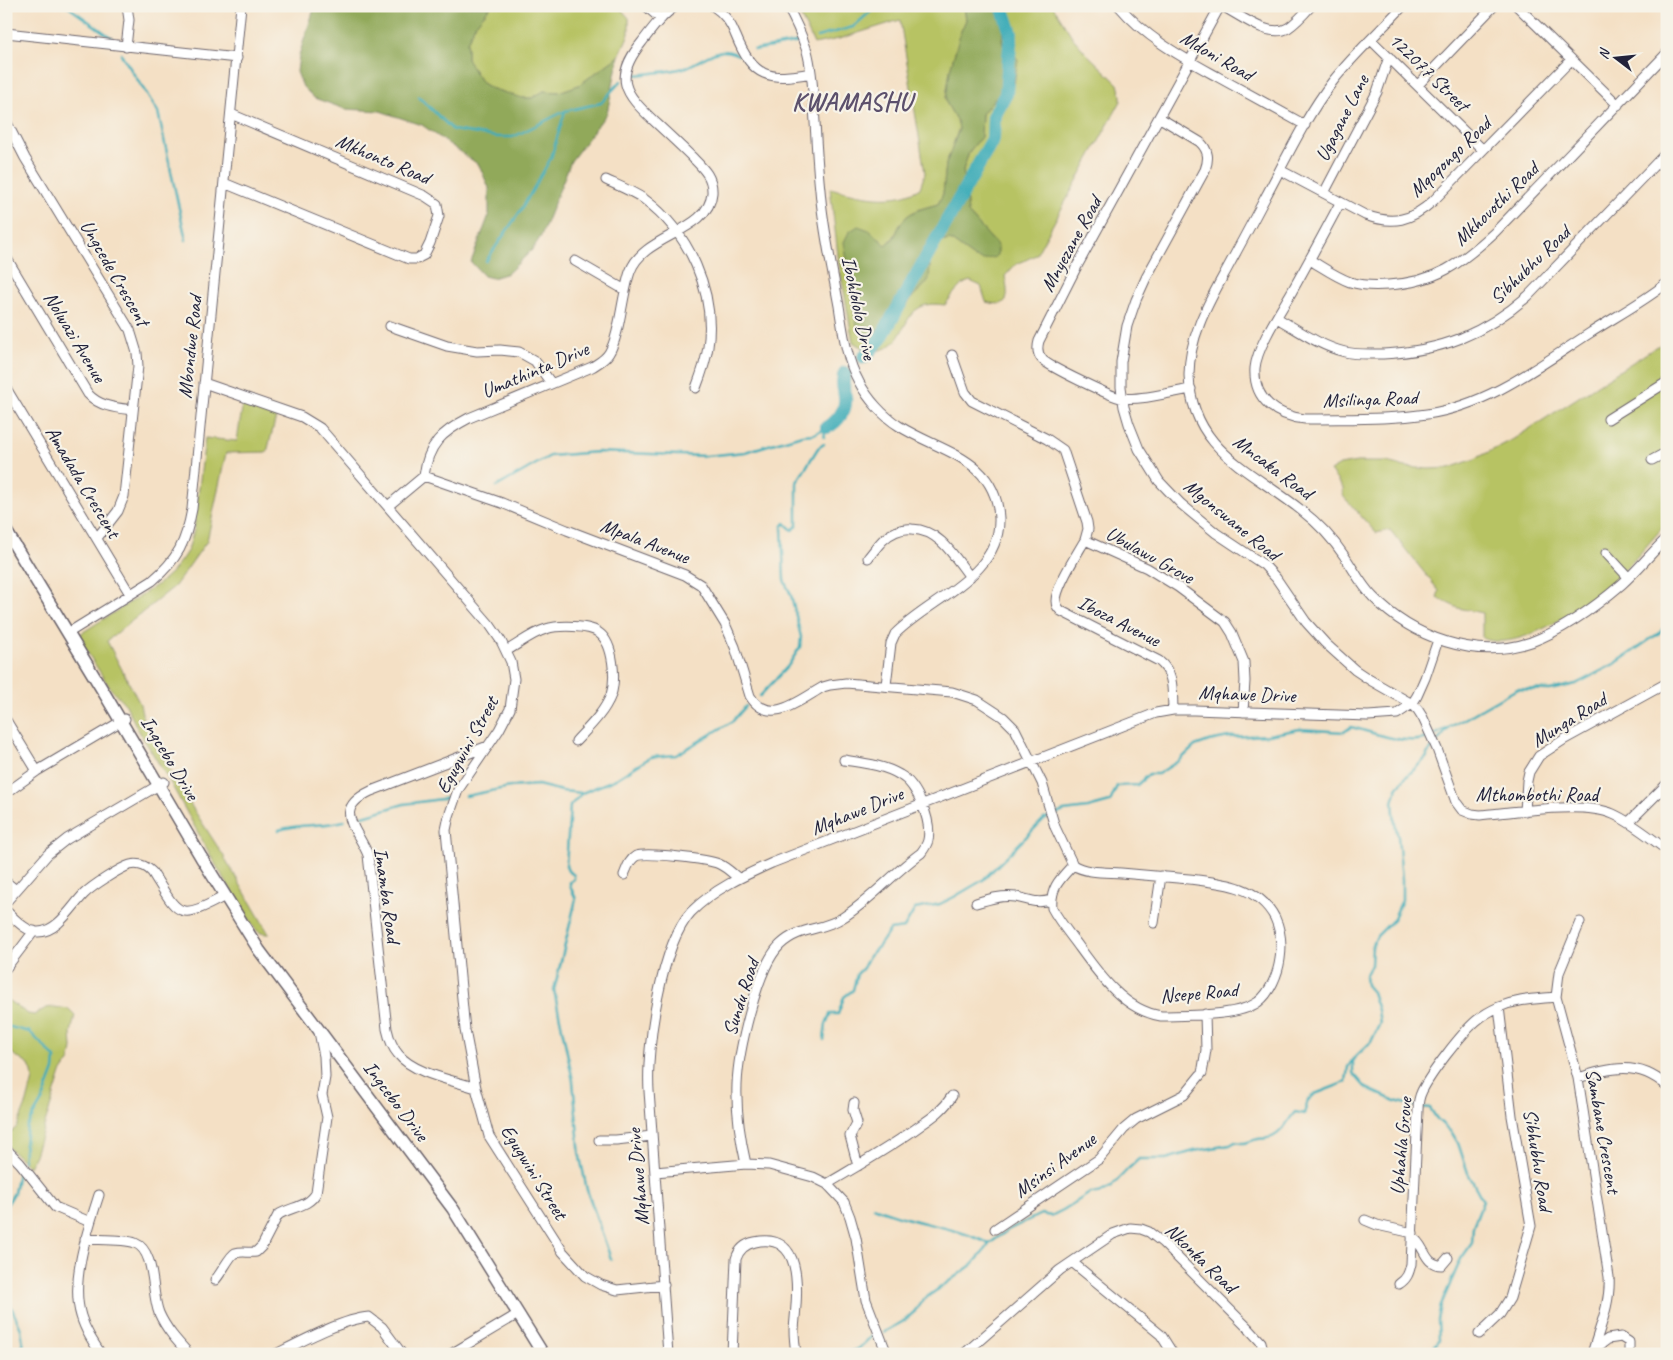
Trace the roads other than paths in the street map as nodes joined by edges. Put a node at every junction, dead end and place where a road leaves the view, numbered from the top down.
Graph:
1 (127, 6) edge
2 (241, 6) edge
3 (646, 6) edge
4 (676, 6) edge
5 (713, 6) edge
6 (787, 6) edge
7 (1119, 6) edge
8 (1221, 6) edge
9 (1312, 6) edge
10 (1403, 6) edge
11 (1494, 6) edge
12 (1517, 6) edge
13 (661, 19) junction
14 (6, 33) edge
15 (1371, 40) junction
16 (126, 47) junction
17 (1667, 54) edge
18 (1389, 57) junction
19 (237, 58) junction
20 (1571, 60) junction
21 (1190, 62) junction
22 (811, 74) junction
23 (1418, 86) junction
24 (1618, 105) junction
25 (231, 114) junction
26 (1160, 118) junction
27 (6, 121) edge
28 (1305, 125) junction
29 (1484, 150) junction
30 (1667, 152) edge
31 (1280, 170) junction
32 (606, 180) dead end
33 (224, 182) junction
34 (1324, 193) junction
35 (1340, 202) junction
36 (677, 231) junction
37 (6, 257) edge
38 (1310, 260) junction
39 (575, 261) dead end
40 (1667, 283) edge
41 (625, 290) junction
42 (1277, 318) junction
43 (390, 326) dead end
44 (952, 355) dead end
45 (204, 383) junction
46 (551, 383) junction
47 (1666, 383) edge
48 (6, 388) edge
49 (696, 388) dead end
50 (1191, 389) junction
51 (1122, 399) junction
52 (133, 410) junction
53 (1608, 419) dead end
54 (1667, 452) edge
55 (1652, 460) dead end
56 (424, 476) junction
57 (388, 506) junction
58 (6, 531) edge
59 (97, 538) junction
60 (1667, 538) edge
61 (1085, 540) junction
62 (1606, 553) dead end
63 (868, 558) dead end
64 (970, 577) junction
65 (1628, 577) junction
66 (130, 594) junction
67 (68, 633) junction
68 (1438, 640) junction
69 (506, 651) junction
70 (1667, 683) edge
71 (886, 685) junction
72 (1412, 704) junction
73 (1172, 710) junction
74 (1243, 712) junction
75 (6, 720) edge
76 (123, 720) junction
77 (576, 741) dead end
78 (488, 746) junction
79 (844, 760) dead end
80 (1031, 761) junction
81 (37, 771) junction
82 (161, 783) junction
83 (1667, 784) edge
84 (6, 793) edge
85 (922, 804) junction
86 (1525, 811) junction
87 (1629, 822) junction
88 (1667, 850) edge
89 (1072, 864) junction
90 (624, 875) dead end
91 (1161, 876) junction
92 (738, 878) junction
93 (6, 882) edge
94 (16, 890) junction
95 (226, 896) junction
96 (1051, 900) junction
97 (6, 902) edge
98 (976, 903) dead end
99 (6, 911) edge
100 (1154, 922) dead end
101 (1580, 922) dead end
102 (34, 931) junction
103 (6, 968) edge
104 (1556, 996) junction
105 (1499, 1007) junction
106 (1205, 1014) junction
107 (318, 1030) junction
108 (1578, 1078) junction
109 (1667, 1086) edge
110 (476, 1088) junction
111 (952, 1096) dead end
112 (854, 1103) dead end
113 (652, 1136) junction
114 (599, 1140) dead end
115 (6, 1149) edge
116 (746, 1164) junction
117 (858, 1166) junction
118 (655, 1172) junction
119 (828, 1184) junction
120 (99, 1195) dead end
121 (1365, 1220) dead end
122 (90, 1222) junction
123 (995, 1229) dead end
124 (1413, 1235) junction
125 (85, 1239) junction
126 (1448, 1258) dead end
127 (1072, 1262) junction
128 (215, 1280) dead end
129 (1399, 1284) dead end
130 (664, 1285) junction
131 (518, 1314) junction
132 (1479, 1334) dead end
133 (1592, 1352) edge
134 (101, 1354) edge
135 (189, 1354) edge
136 (276, 1354) edge
137 (402, 1354) edge
138 (451, 1354) edge
139 (543, 1354) edge
140 (668, 1354) edge
141 (732, 1354) edge
142 (796, 1354) edge
143 (887, 1354) edge
144 (964, 1354) edge
145 (1172, 1354) edge
146 (1264, 1354) edge
147 (1629, 1354) edge

1 - 16 street
2 - 19 street, Mbondwe Road
3 - 13 street
4 - 13 street, Umathinta Drive
5 - 22 street
6 - 22 street, Ibohlololo Drive
7 - 21 street, Mdoni Road
8 - 9 street
8 - 21 street, Mnyezane Road
10 - 15 street, Mncaka Road
11 - 23 street
12 - 20 street
13 - 36 street, Umathinta Drive
14 - 16 street
15 - 18 street, 122077 Street
15 - 28 street, Mncaka Road
16 - 19 street
17 - 24 street, Mkhovothi Road
18 - 23 street, 122077 Street
18 - 34 street, Ugagane Lane
19 - 25 street, Mbondwe Road
20 - 24 street
20 - 29 street, Mqoqongo Road
21 - 26 street, Mnyezane Road
21 - 28 street, Mdoni Road
22 - 64 street, Ibohlololo Drive
23 - 29 street, 122077 Street
24 - 38 street, Mkhovothi Road
25 - 33 street, Mbondwe Road
25 - 33 street, Mkhonto Road
26 - 51 street, Mgonswane Road
26 - 51 street, Mnyezane Road
27 - 52 street, Ungcede Crescent
28 - 31 street, Mncaka Road
29 - 35 street, Mqoqongo Road
30 - 42 street, Sibhubhu Road
31 - 34 street, Mqoqongo Road
31 - 50 street, Mncaka Road
32 - 36 street
33 - 45 street, Mbondwe Road
34 - 35 street, Mqoqongo Road
35 - 38 street, Msilinga Road
36 - 41 street, Umathinta Drive
36 - 49 street
37 - 52 street, Nolwazi Avenue
38 - 42 street, Msilinga Road
39 - 41 street
40 - 42 street, Msilinga Road
41 - 46 street, Umathinta Drive
43 - 46 street
44 - 61 street, Ubulawu Grove
45 - 57 street, Egugwini Street
45 - 66 street, Mbondwe Road
46 - 56 street, Umathinta Drive
47 - 53 street
48 - 59 street, Amadada Crescent
50 - 51 street, Mnyezane Road
50 - 68 street, Mncaka Road
51 - 72 street, Mgonswane Road
52 - 59 street, Ungcede Crescent
54 - 55 street
56 - 57 street
56 - 71 street, Mpala Avenue
57 - 69 street, Egugwini Street
58 - 67 main road, Ingcebo Drive
59 - 66 street, Amadada Crescent
60 - 65 street, Mncaka Road
61 - 73 street, Iboza Avenue
61 - 74 street, Ubulawu Grove
62 - 65 street
63 - 64 street
64 - 71 street, Ibohlololo Drive
65 - 68 street, Mncaka Road
66 - 67 street, Mbondwe Road
67 - 76 main road, Ingcebo Drive
68 - 72 street
69 - 77 street
69 - 78 street, Egugwini Street
70 - 86 street, Munga Road
71 - 80 street, Mpala Avenue
72 - 74 street, Mqhawe Drive
72 - 86 street, Mthombothi Road
73 - 74 street, Mqhawe Drive
73 - 80 street, Mqhawe Drive
75 - 81 street
76 - 81 street
76 - 82 main road, Ingcebo Drive
78 - 110 street, Egugwini Street
78 - 110 street, Imamba Road
79 - 85 street, Sundu Road
80 - 85 street, Mqhawe Drive
80 - 89 street
81 - 84 street
82 - 94 street
82 - 95 main road, Ingcebo Drive
83 - 87 street
85 - 92 street, Mqhawe Drive
85 - 116 street, Sundu Road
86 - 87 street, Mthombothi Road
87 - 88 street, Mthombothi Road
89 - 91 street, Nsepe Road
89 - 96 street
90 - 92 street
91 - 100 street
91 - 106 street, Nsepe Road
92 - 113 street, Mqhawe Drive
93 - 94 street
94 - 97 street
95 - 102 street
95 - 107 main road, Ingcebo Drive
96 - 98 street
96 - 106 street, Nsepe Road
99 - 102 street
101 - 104 street, Sambane Crescent
102 - 103 street
104 - 105 street, Uphahla Grove
104 - 108 street, Sambane Crescent
105 - 124 street, Uphahla Grove
105 - 132 street, Sibhubhu Road
106 - 123 street, Msinsi Avenue
107 - 128 street
107 - 131 main road, Ingcebo Drive
108 - 109 street
108 - 133 street, Sambane Crescent
110 - 130 street, Egugwini Street
111 - 117 street
112 - 117 street
113 - 114 street
113 - 118 street, Mqhawe Drive
115 - 122 street
116 - 118 street
116 - 119 street
117 - 119 street
118 - 130 street, Mqhawe Drive
119 - 143 street
120 - 122 street
121 - 124 street
122 - 125 street
124 - 126 street
124 - 129 street, Uphahla Grove
125 - 134 street
125 - 135 street
127 - 144 street, Nkonka Road
127 - 145 street
127 - 146 street, Nkonka Road
130 - 140 street, Mqhawe Drive
131 - 138 street
131 - 139 main road, Ingcebo Drive
133 - 147 street, Sambane Crescent
136 - 137 street
141 - 142 street

